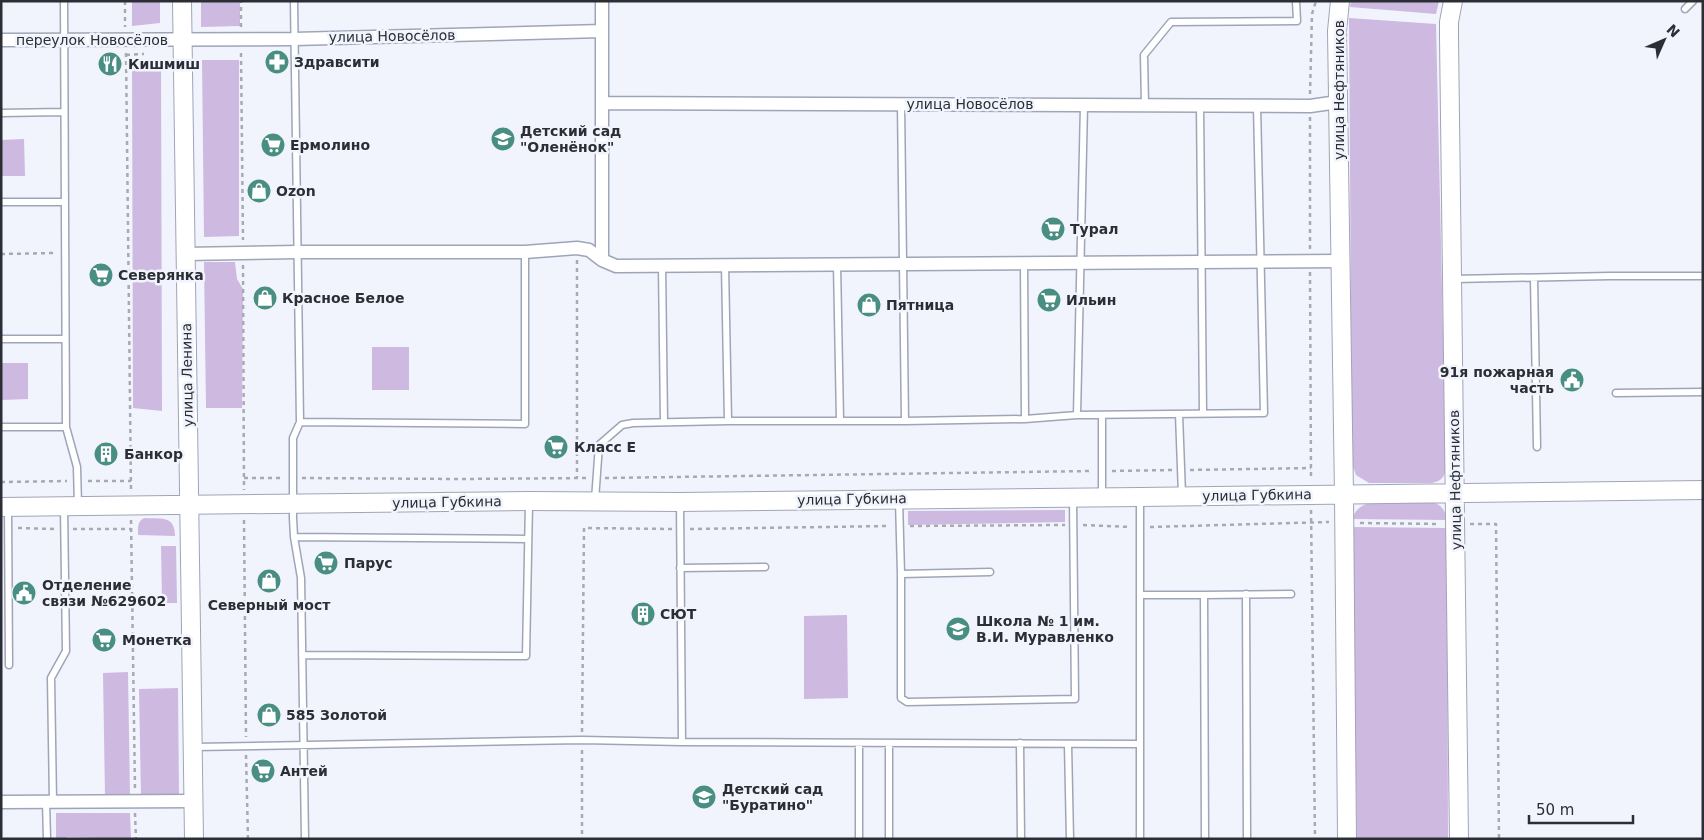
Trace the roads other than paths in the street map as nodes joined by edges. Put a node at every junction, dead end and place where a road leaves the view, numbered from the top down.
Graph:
1 (64, 1) edge
2 (182, 1) edge
3 (294, 1) edge
4 (602, 1) edge
5 (1296, 1) edge
6 (1340, 1) edge
7 (1453, 1) edge
8 (1693, 1) edge
9 (1685, 9) dead end
10 (602, 31) junction
11 (294, 39) junction
12 (1, 40) edge
13 (64, 40) junction
14 (182, 40) junction
15 (1338, 102) junction
16 (602, 103) junction
17 (901, 104) junction
18 (1084, 105) junction
19 (1145, 105) junction
20 (1200, 105) junction
21 (1257, 106) junction
22 (64, 112) junction
23 (1, 113) edge
24 (1, 202) edge
25 (64, 202) junction
26 (298, 252) junction
27 (525, 252) junction
28 (185, 254) junction
29 (602, 260) junction
30 (1341, 261) junction
31 (1201, 262) junction
32 (1260, 262) junction
33 (1024, 263) junction
34 (1080, 263) junction
35 (837, 264) junction
36 (902, 264) junction
37 (725, 265) junction
38 (662, 266) junction
39 (1703, 276) edge
40 (1534, 278) junction
41 (1452, 279) junction
42 (1, 339) edge
43 (65, 339) junction
44 (1703, 392) edge
45 (1616, 393) dead end
46 (1179, 414) junction
47 (1203, 414) junction
48 (1076, 415) junction
49 (1102, 415) junction
50 (1025, 419) junction
51 (728, 421) junction
52 (840, 421) junction
53 (300, 422) junction
54 (664, 422) junction
55 (905, 422) junction
56 (1, 427) edge
57 (66, 427) junction
58 (1537, 447) dead end
59 (1703, 490) edge
60 (1455, 492) junction
61 (1344, 494) junction
62 (1182, 496) junction
63 (1102, 497) junction
64 (1140, 497) junction
65 (1072, 498) junction
66 (900, 499) junction
67 (529, 501) junction
68 (596, 501) junction
69 (680, 502) junction
70 (190, 505) junction
71 (293, 505) junction
72 (4, 507) edge
73 (71, 507) junction
74 (294, 537) junction
75 (528, 539) junction
76 (765, 567) dead end
77 (680, 568) junction
78 (990, 572) dead end
79 (901, 574) junction
80 (1246, 594) junction
81 (1291, 594) dead end
82 (1140, 595) junction
83 (1204, 595) junction
84 (4, 597) edge
85 (302, 655) junction
86 (9, 665) dead end
87 (682, 742) junction
88 (859, 743) junction
89 (889, 743) junction
90 (1020, 743) junction
91 (304, 744) junction
92 (1068, 744) junction
93 (1140, 744) junction
94 (193, 746) junction
95 (50, 801) junction
96 (194, 801) junction
97 (1, 802) edge
98 (47, 839) edge
99 (194, 839) edge
100 (305, 839) edge
101 (859, 839) edge
102 (889, 839) edge
103 (1021, 839) edge
104 (1070, 839) edge
105 (1140, 839) edge
106 (1205, 839) edge
107 (1247, 839) edge
108 (1347, 839) edge
109 (1459, 839) edge

1 - 13 lane
2 - 14 main road, улица Ленина
3 - 11 lane
4 - 10 street
5 - 19 lane
6 - 15 main road, улица Нефтяников
7 - 41 main road, улица Нефтяников
8 - 9 lane
10 - 11 street, улица Новосёлов
10 - 16 street
11 - 14 street, улица Новосёлов
11 - 26 lane
12 - 13 street, переулок Новосёлов
13 - 14 street, переулок Новосёлов
13 - 22 lane
14 - 28 main road, улица Ленина
15 - 21 street, улица Новосёлов
15 - 30 main road, улица Нефтяников
16 - 17 street, улица Новосёлов
16 - 29 street
17 - 18 street, улица Новосёлов
17 - 36 lane
18 - 19 street, улица Новосёлов
18 - 34 lane
19 - 20 street, улица Новосёлов
20 - 21 street, улица Новосёлов
20 - 31 lane
21 - 32 lane
22 - 23 lane
22 - 25 lane
24 - 25 lane
25 - 43 lane
26 - 27 street
26 - 28 street
26 - 53 lane
27 - 29 street
27 - 53 lane
28 - 70 main road, улица Ленина
29 - 38 street
30 - 32 street
30 - 61 main road, улица Нефтяников
31 - 32 street
31 - 34 street
31 - 47 lane
32 - 47 lane
33 - 34 street
33 - 36 street
33 - 50 lane
34 - 48 lane
35 - 36 street
35 - 37 street
35 - 52 lane
36 - 55 lane
37 - 38 street
37 - 51 lane
38 - 54 lane
39 - 40 lane
40 - 41 lane
40 - 58 lane
41 - 60 main road, улица Нефтяников
42 - 43 lane
43 - 57 lane
44 - 45 lane
46 - 47 lane
46 - 49 lane
46 - 62 lane
48 - 49 lane
48 - 50 lane
49 - 63 lane
50 - 55 lane
51 - 52 lane
51 - 54 lane
52 - 55 lane
53 - 71 lane
54 - 68 lane
56 - 57 lane
57 - 73 lane
59 - 60 main road, улица Губкина
60 - 61 main road, улица Губкина
60 - 109 main road, улица Нефтяников
61 - 62 main road, улица Губкина
61 - 108 main road, улица Нефтяников
62 - 64 main road, улица Губкина
63 - 64 main road, улица Губкина
63 - 65 main road, улица Губкина
64 - 82 lane
65 - 66 main road, улица Губкина
65 - 79 lane
66 - 69 main road, улица Губкина
66 - 79 lane
67 - 68 main road, улица Губкина
67 - 71 main road, улица Губкина
67 - 75 lane
68 - 69 main road, улица Губкина
69 - 77 lane
70 - 71 main road, улица Губкина
70 - 73 main road, улица Губкина
70 - 94 main road, улица Ленина
71 - 74 lane
72 - 73 main road, улица Губкина
72 - 84 lane
73 - 95 lane
74 - 75 lane
74 - 85 lane
75 - 85 lane
76 - 77 lane
77 - 87 lane
78 - 79 lane
80 - 81 lane
80 - 83 lane
80 - 107 lane
82 - 83 lane
82 - 93 lane
83 - 106 lane
84 - 86 lane
85 - 91 lane
87 - 88 lane
87 - 91 lane
88 - 89 lane
88 - 101 lane
89 - 90 lane
89 - 102 lane
90 - 92 lane
90 - 103 lane
91 - 94 lane
91 - 100 lane
92 - 93 lane
92 - 104 lane
93 - 105 lane
94 - 96 main road, улица Ленина
95 - 96 street
95 - 97 street
95 - 98 lane
96 - 99 main road, улица Ленина

